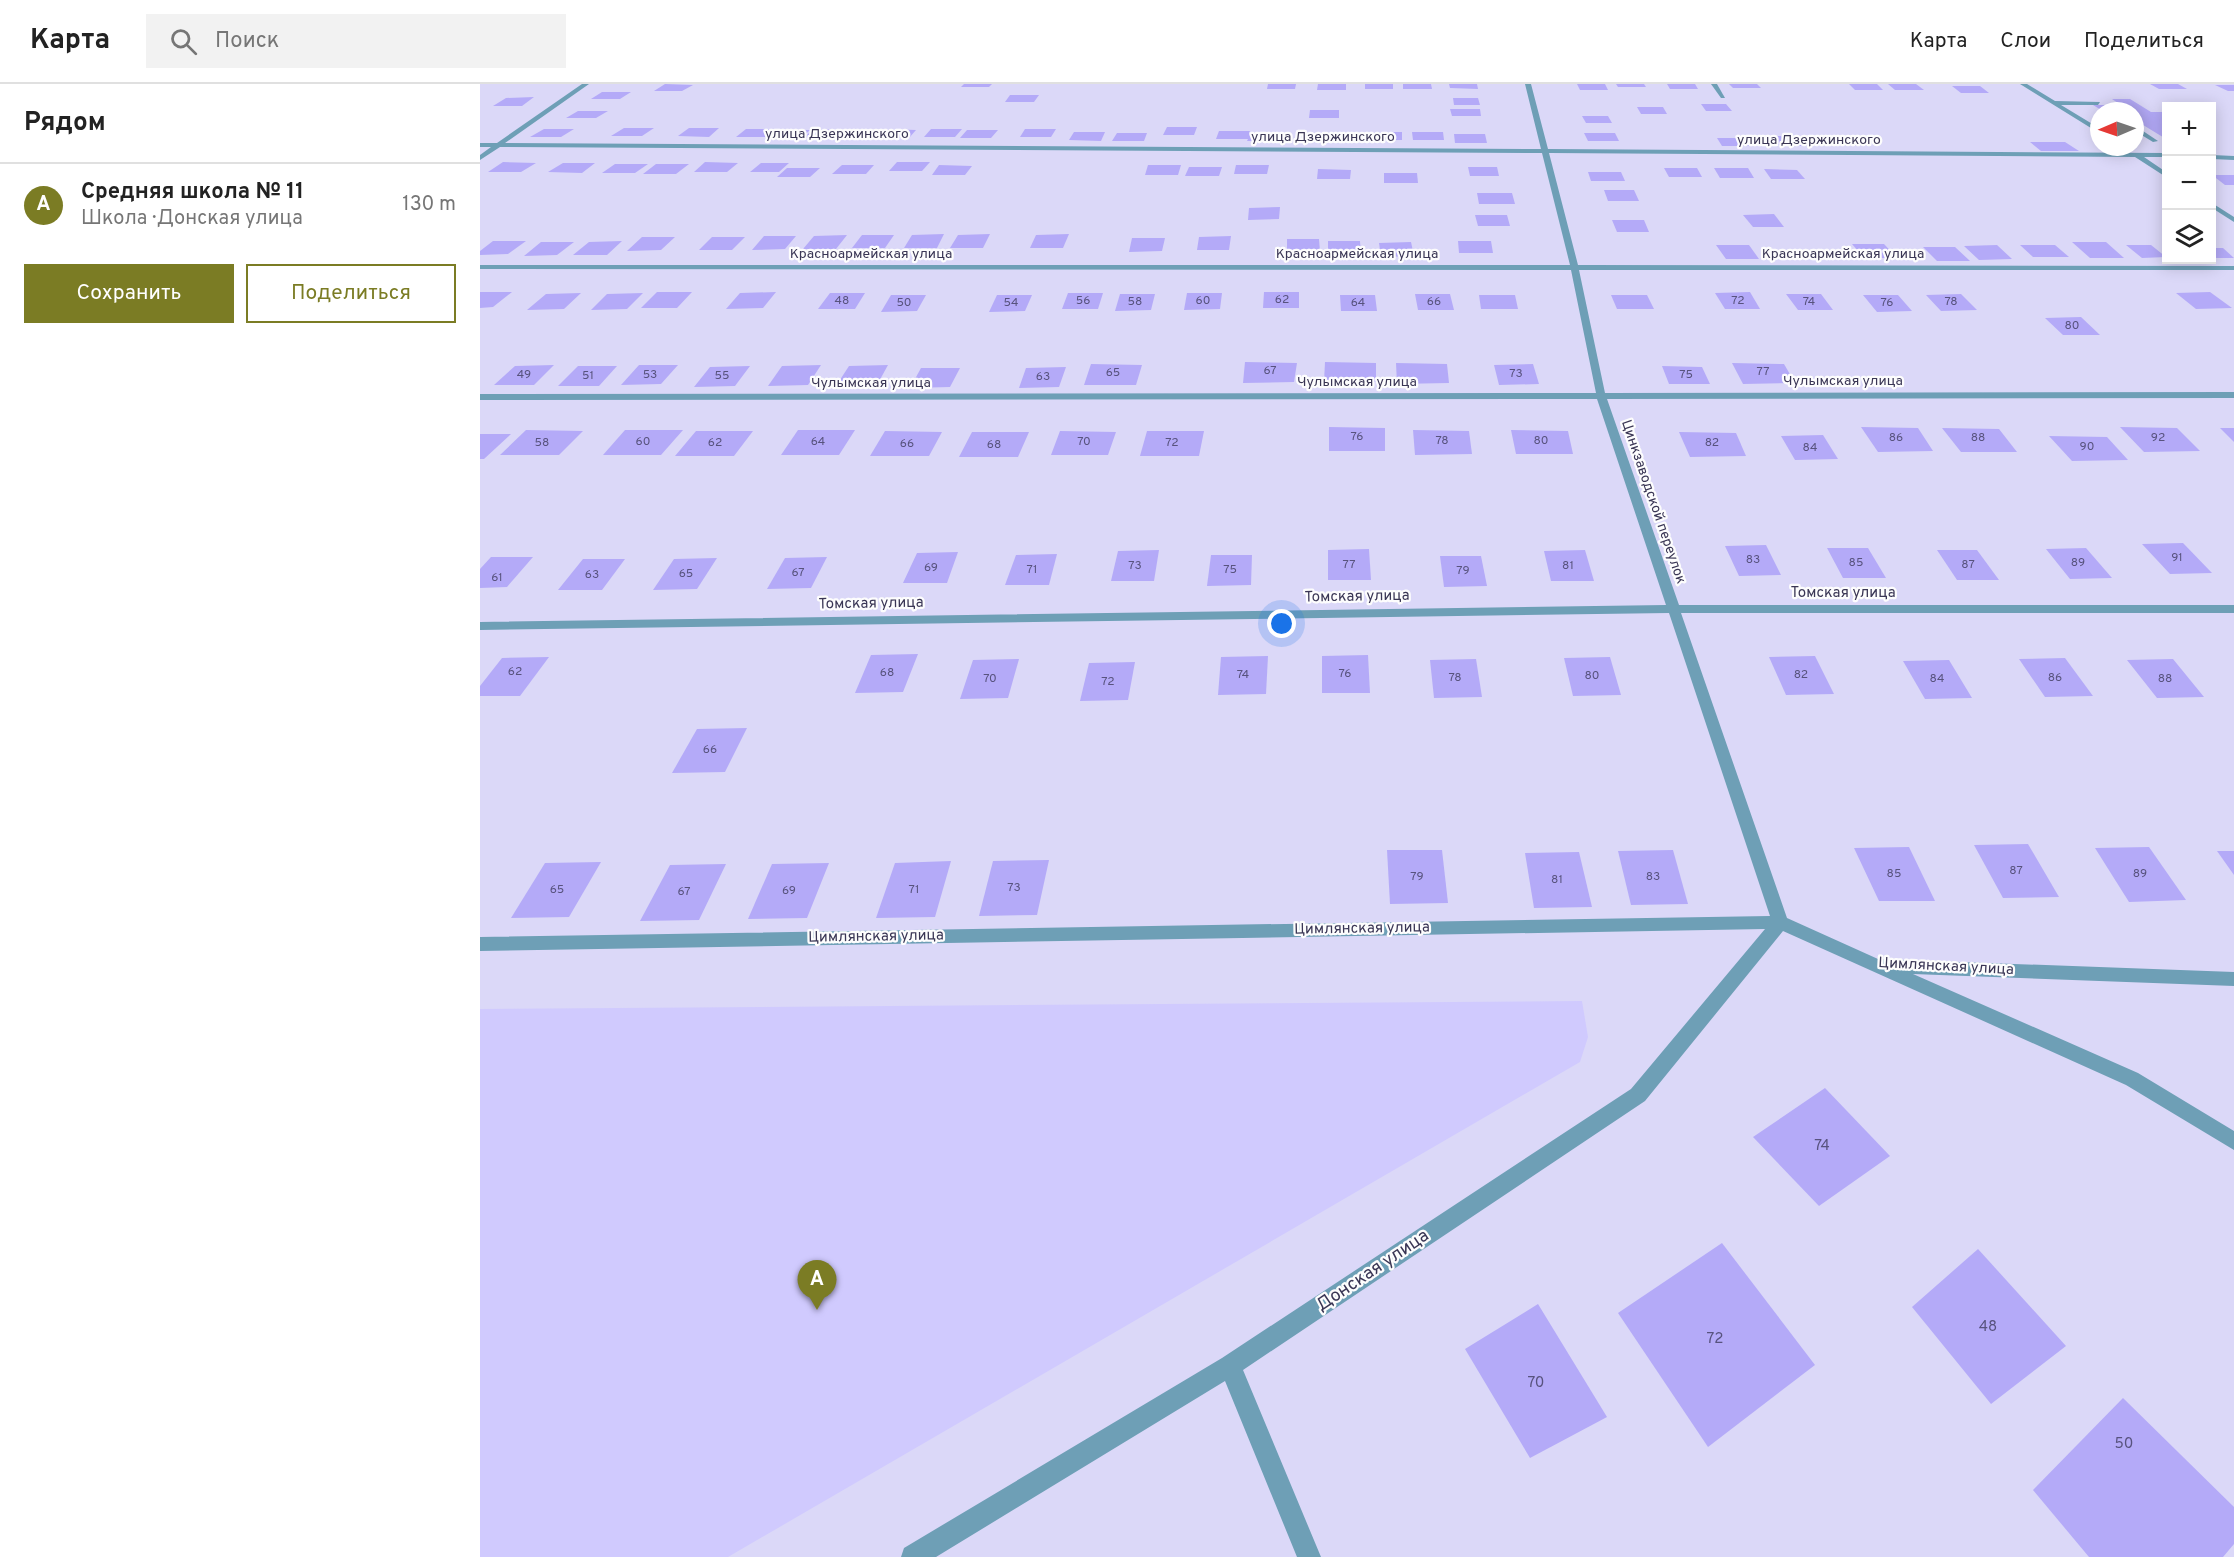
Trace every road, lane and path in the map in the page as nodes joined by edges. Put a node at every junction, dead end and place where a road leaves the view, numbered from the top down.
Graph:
1 (586, 84) edge
2 (1528, 84) edge
3 (1714, 84) edge
4 (2023, 84) edge
5 (1723, 97) dead end
6 (2053, 103) junction
7 (2090, 103) edge
8 (2087, 123) joint
9 (2090, 125) edge
10 (2144, 134) edge
11 (2155, 141) dead end
12 (480, 145) edge
13 (500, 145) junction
14 (1545, 150) junction
15 (2090, 154) edge
16 (2144, 154) edge
17 (2162, 155) edge
18 (2139, 156) edge
19 (2216, 157) edge
20 (480, 158) edge
21 (2234, 158) edge
22 (2162, 171) edge
23 (2216, 208) edge
24 (2234, 220) edge
25 (480, 267) edge
26 (1574, 267) junction
27 (2234, 267) edge
28 (1601, 395) junction
29 (2234, 395) edge
30 (480, 397) edge
31 (1674, 609) junction
32 (2234, 609) edge
33 (480, 626) edge
34 (1780, 922) junction
35 (480, 944) edge
36 (1877, 966) junction
37 (2234, 979) edge
38 (2234, 1141) edge
39 (1230, 1366) junction
40 (913, 1557) edge
41 (1309, 1557) edge

1 - 13 street
2 - 14 street, Цинкзаводской переулок
3 - 5 street
4 - 6 street
6 - 7 street
6 - 8 street
8 - 9 street
10 - 11 street
12 - 13 street, улица Дзержинского
13 - 14 street, улица Дзержинского
13 - 20 street
14 - 15 street, улица Дзержинского
14 - 26 street, Цинкзаводской переулок
16 - 17 street, улица Дзержинского
18 - 22 street
19 - 21 street
23 - 24 street
25 - 26 street, Красноармейская улица
26 - 27 street, Красноармейская улица
26 - 28 street, Цинкзаводской переулок
28 - 29 street, Чулымская улица
28 - 30 street, Чулымская улица
28 - 31 street, Цинкзаводской переулок
31 - 32 street, Томская улица
31 - 33 street, Томская улица
31 - 34 street, Цинкзаводской переулок
34 - 35 street, Цимлянская улица
34 - 36 street, Цимлянская улица
34 - 39 street, Донская улица
36 - 37 street, Цимлянская улица
36 - 38 street
39 - 40 street, Донская улица
39 - 41 street

